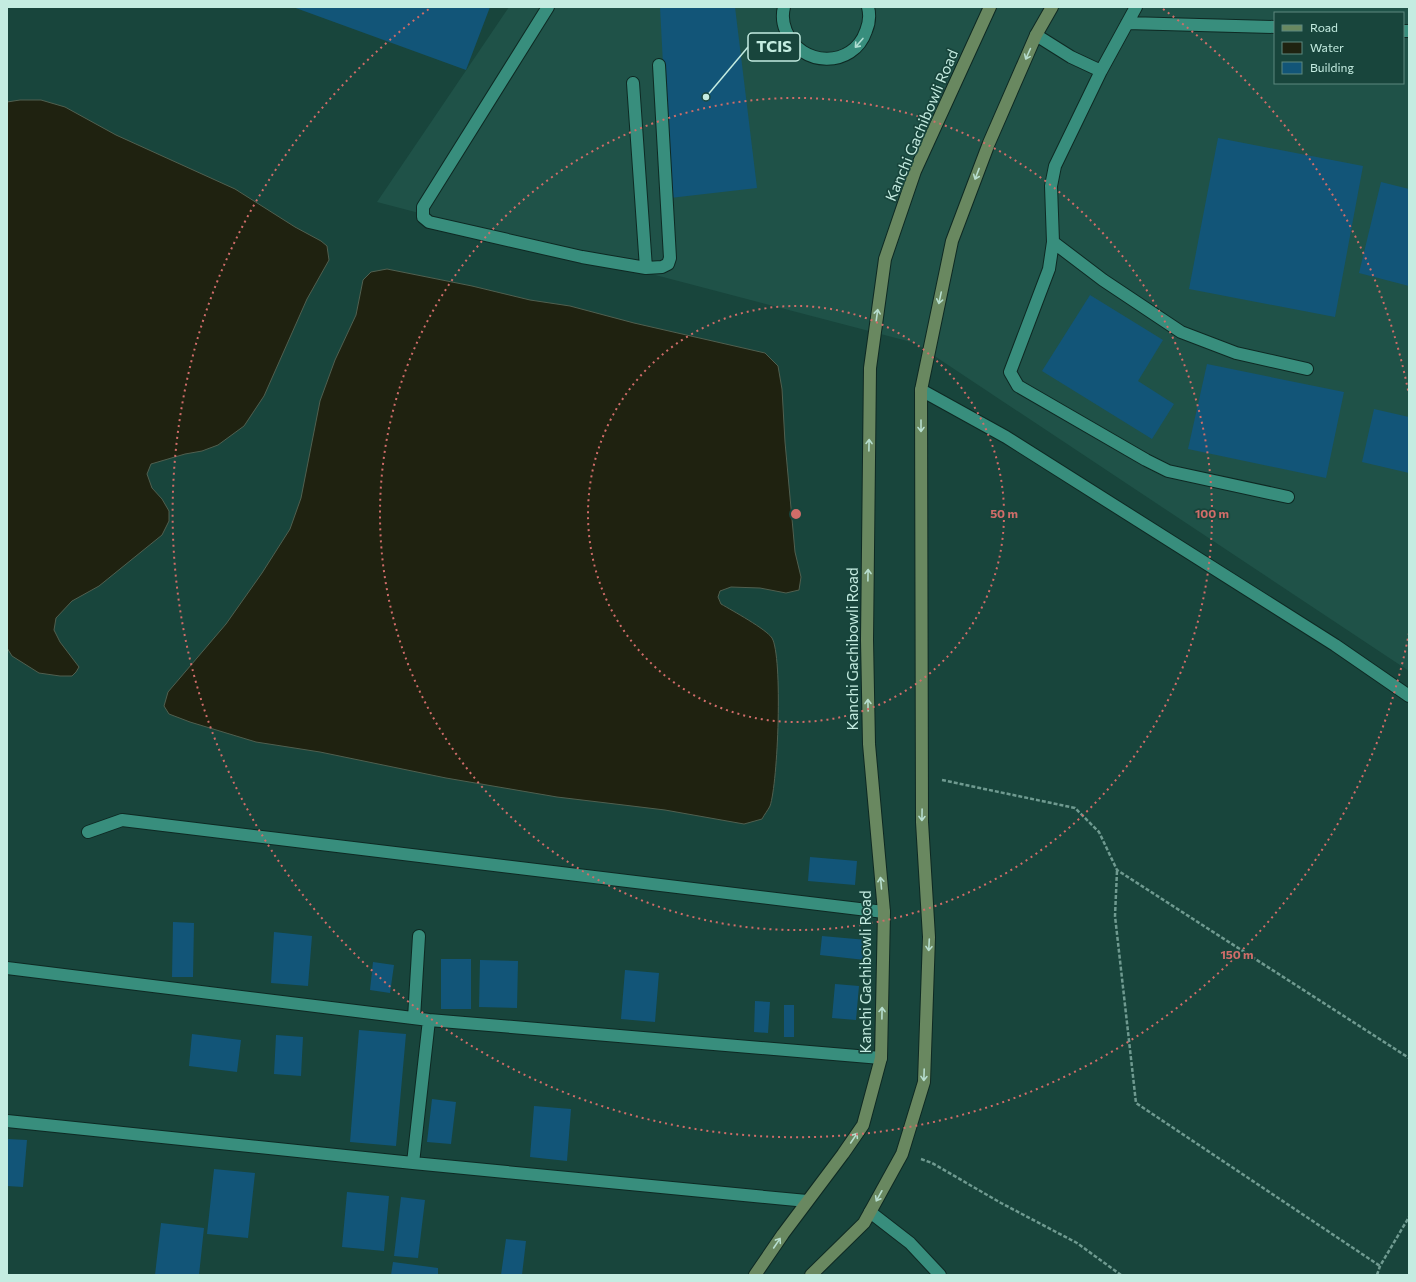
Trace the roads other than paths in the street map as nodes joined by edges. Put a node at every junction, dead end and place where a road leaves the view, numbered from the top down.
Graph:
1 (548, 7) edge
2 (784, 7) edge
3 (868, 7) edge
4 (989, 7) edge
5 (1052, 7) edge
6 (1136, 7) edge
7 (1128, 22) junction
8 (1274, 27) edge
9 (1036, 35) junction
10 (659, 65) dead end
11 (1101, 71) junction
12 (633, 83) dead end
13 (1053, 242) junction
14 (646, 268) junction
15 (1307, 369) dead end
16 (921, 390) junction
17 (1288, 497) dead end
18 (1409, 696) edge
19 (88, 832) dead end
20 (884, 912) junction
21 (419, 936) dead end
22 (7, 968) edge
23 (414, 1018) junction
24 (429, 1020) junction
25 (881, 1058) junction
26 (7, 1121) edge
27 (413, 1163) junction
28 (808, 1201) junction
29 (870, 1212) junction
30 (755, 1275) edge
31 (811, 1275) edge
32 (940, 1275) edge

1 - 14 street
3 -> 2 street
20 -> 4 main road, Kanchi Gachibowli Road
5 - 9 main road
6 - 7 street
7 - 8 street
7 - 11 street
9 - 11 street
9 -> 16 main road
10 - 14 street
11 - 13 street
12 - 14 street
13 - 15 street
13 - 17 street
16 - 18 street
16 -> 29 main road
19 - 20 street
25 -> 20 main road, Kanchi Gachibowli Road
21 - 23 street
22 - 23 street
23 - 24 street
24 - 25 street
24 - 27 street
28 -> 25 main road, Kanchi Gachibowli Road
26 - 27 street
27 - 28 street
30 -> 28 main road, Kanchi Gachibowli Road
29 - 31 main road
29 - 32 street

